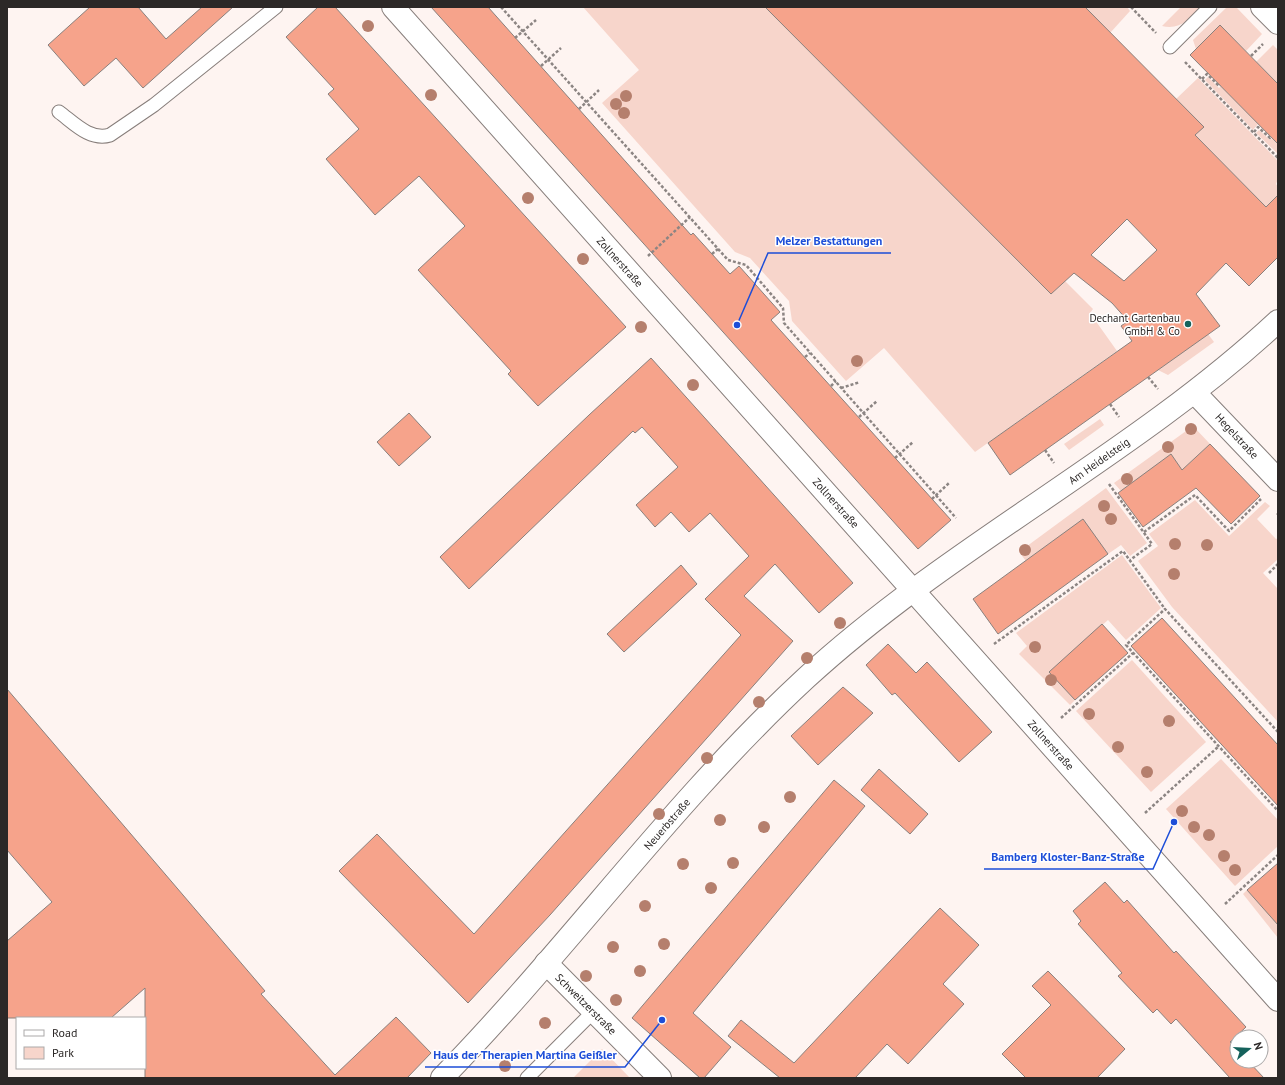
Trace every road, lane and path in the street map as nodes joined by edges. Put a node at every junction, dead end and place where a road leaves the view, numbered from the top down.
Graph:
1 (276, 7) edge
2 (393, 7) edge
3 (501, 7) edge
4 (1131, 7) edge
5 (1210, 7) edge
6 (1262, 7) edge
7 (536, 20) dead end
8 (1278, 23) edge
9 (523, 31) junction
10 (515, 38) dead end
11 (1170, 47) junction
12 (561, 48) dead end
13 (1259, 48) dead end
14 (1251, 56) dead end
15 (548, 60) junction
16 (541, 66) dead end
17 (1202, 79) junction
18 (1220, 85) dead end
19 (599, 90) dead end
20 (587, 102) junction
21 (579, 108) dead end
22 (58, 112) dead end
23 (1254, 132) junction
24 (1271, 137) dead end
25 (1278, 158) edge
26 (690, 217) junction
27 (718, 249) junction
28 (712, 254) dead end
29 (630, 273) junction
30 (1278, 321) edge
31 (810, 353) junction
32 (805, 357) dead end
33 (836, 381) junction
34 (860, 382) dead end
35 (831, 386) dead end
36 (841, 388) junction
37 (1195, 393) junction
38 (877, 401) dead end
39 (864, 413) junction
40 (858, 417) dead end
41 (913, 442) dead end
42 (900, 453) junction
43 (895, 458) dead end
44 (1095, 464) junction
45 (1278, 480) edge
46 (949, 483) dead end
47 (936, 494) junction
48 (1262, 498) dead end
49 (932, 499) dead end
50 (956, 518) dead end
51 (1144, 532) junction
52 (1130, 560) junction
53 (1278, 564) edge
54 (1269, 573) dead end
55 (912, 590) junction
56 (1165, 609) junction
57 (1133, 653) junction
58 (974, 659) junction
59 (1278, 732) edge
60 (1042, 735) junction
61 (1219, 746) junction
62 (1278, 811) edge
63 (1128, 830) junction
64 (1278, 856) edge
65 (1240, 889) dead end
66 (546, 963) junction
67 (1278, 1000) edge
68 (593, 1012) junction
69 (442, 1078) edge
70 (527, 1078) edge
71 (660, 1078) edge

1 - 22 lane
2 - 29 street, Zollnerstraße
3 - 9 path
4 - 11 path
5 - 11 lane
6 - 8 street
7 - 9 path
9 - 10 path
9 - 15 path
11 - 17 path
12 - 15 path
13 - 14 path
15 - 16 path
15 - 20 path
17 - 18 path
17 - 23 path
19 - 20 path
20 - 21 path
20 - 26 path
23 - 24 path
23 - 25 path
26 - 27 path
26 - 29 path
27 - 28 path
27 - 31 path
29 - 55 street, Zollnerstraße
30 - 37 street, Am Heidelsteig
31 - 32 path
31 - 33 path
33 - 35 path
33 - 36 path
34 - 36 path
36 - 39 path
37 - 44 street, Am Heidelsteig
37 - 45 street, Hegelstraße
38 - 39 path
39 - 40 path
39 - 42 path
41 - 42 path
42 - 43 path
42 - 47 path
44 - 51 path
44 - 55 street, Am Heidelsteig
46 - 47 path
47 - 49 path
47 - 50 path
48 - 51 path
51 - 52 path
52 - 56 path
52 - 58 path
53 - 54 path
55 - 58 street, Zollnerstraße
55 - 66 street, Neuerbstraße
56 - 57 path
56 - 59 path
57 - 60 path
57 - 61 path
58 - 60 street, Zollnerstraße
60 - 63 street, Zollnerstraße
61 - 62 path
61 - 63 path
63 - 67 street, Zollnerstraße
64 - 65 path
66 - 68 street, Schweitzerstraße
66 - 69 street, Neuerbstraße
68 - 70 lane
68 - 71 street, Schweitzerstraße

